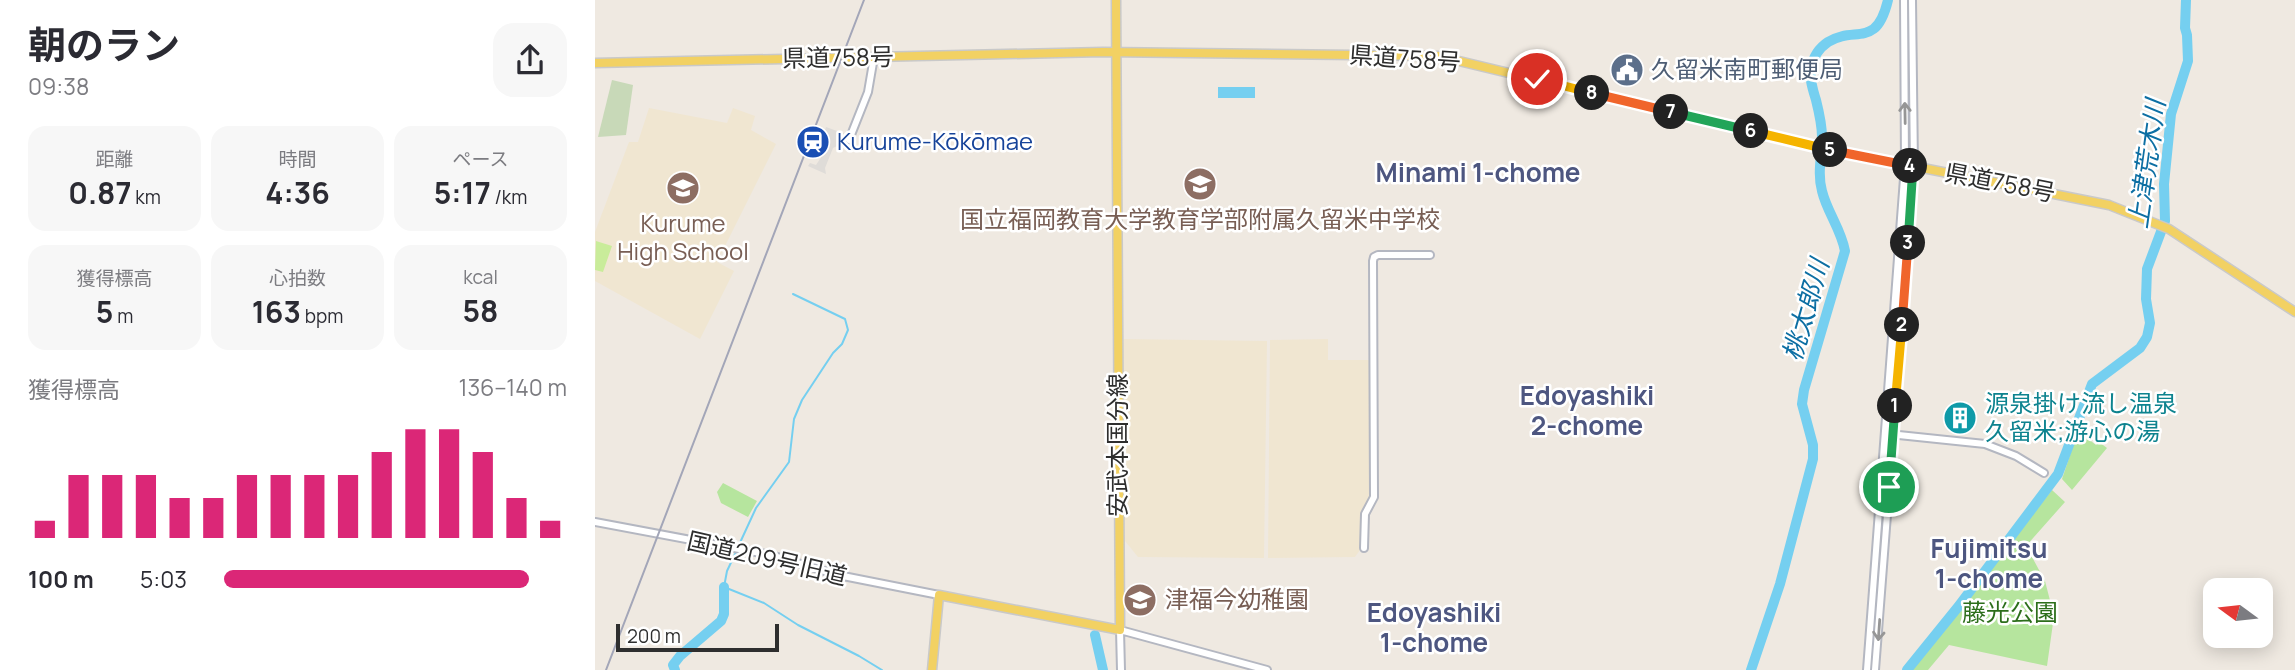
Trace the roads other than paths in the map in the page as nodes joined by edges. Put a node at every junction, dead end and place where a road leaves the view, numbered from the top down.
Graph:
1 (1116, 0) edge
2 (1904, 0) edge
3 (1912, 0) edge
4 (1117, 53) junction
5 (874, 57) junction
6 (595, 63) edge
7 (849, 140) dead end
8 (1909, 165) junction
9 (1430, 255) dead end
10 (2295, 312) edge
11 (1884, 433) junction
12 (1893, 434) junction
13 (2044, 473) dead end
14 (595, 522) edge
15 (1364, 548) dead end
16 (939, 595) junction
17 (1120, 630) junction
18 (932, 670) edge
19 (1121, 670) edge
20 (1267, 670) edge
21 (1867, 670) edge
22 (1875, 670) edge

1 - 4 main road, 安武本国分線
8 -> 2 street
3 - 8 street
4 - 5 main road, 県道758号
4 - 8 main road, 県道758号
4 - 17 main road, 安武本国分線
5 - 6 main road, 県道758号
5 - 7 street
8 - 10 main road, 県道758号
8 - 11 street
8 - 12 street
9 - 15 street
11 - 12 street
11 - 21 street
12 - 13 street
12 -> 22 street
14 - 16 street, 国道209号旧道
16 - 17 main road
16 - 18 main road
17 - 19 street
17 - 20 street

